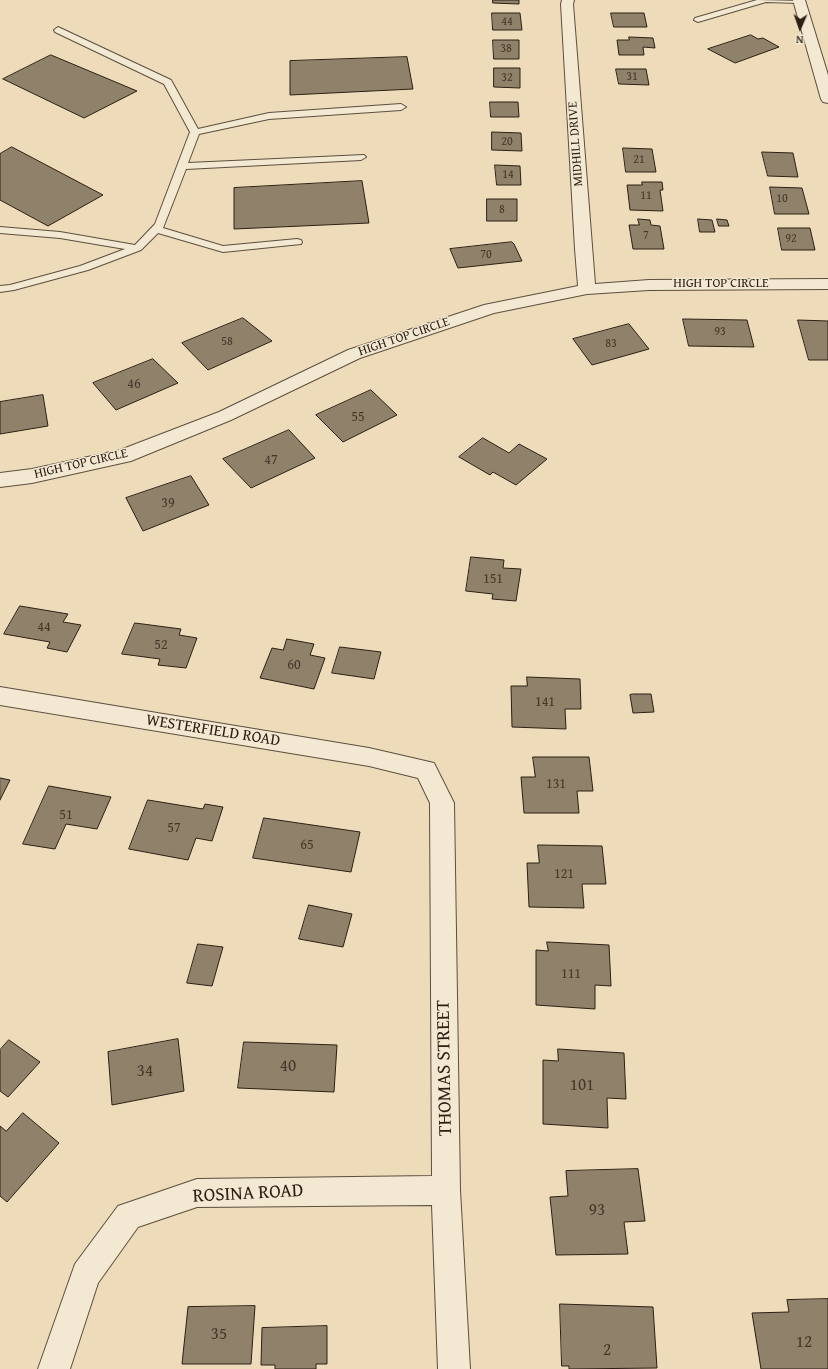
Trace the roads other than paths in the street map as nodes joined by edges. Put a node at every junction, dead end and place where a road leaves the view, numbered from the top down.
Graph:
1 (568, 0) edge
2 (799, 0) edge
3 (698, 20) dead end
4 (58, 30) dead end
5 (828, 99) edge
6 (401, 107) dead end
7 (195, 132) junction
8 (361, 157) dead end
9 (182, 166) junction
10 (156, 229) junction
11 (0, 230) edge
12 (297, 242) dead end
13 (137, 248) junction
14 (828, 284) edge
15 (0, 288) edge
16 (587, 289) junction
17 (0, 480) edge
18 (0, 696) edge
19 (426, 770) joint
20 (446, 1190) junction
21 (54, 1369) edge
22 (454, 1369) edge

1 - 16 street, MIDHILL DRIVE
2 - 3 lane
2 - 5 street
4 - 7 lane
6 - 7 lane
7 - 9 lane
8 - 9 lane
9 - 10 lane
10 - 12 lane
10 - 13 lane
11 - 13 lane
13 - 15 lane
14 - 16 street, HIGH TOP CIRCLE
16 - 17 street, HIGH TOP CIRCLE
18 - 19 street, WESTERFIELD ROAD
19 - 20 street, THOMAS STREET
20 - 21 street, ROSINA ROAD
20 - 22 street, THOMAS STREET

